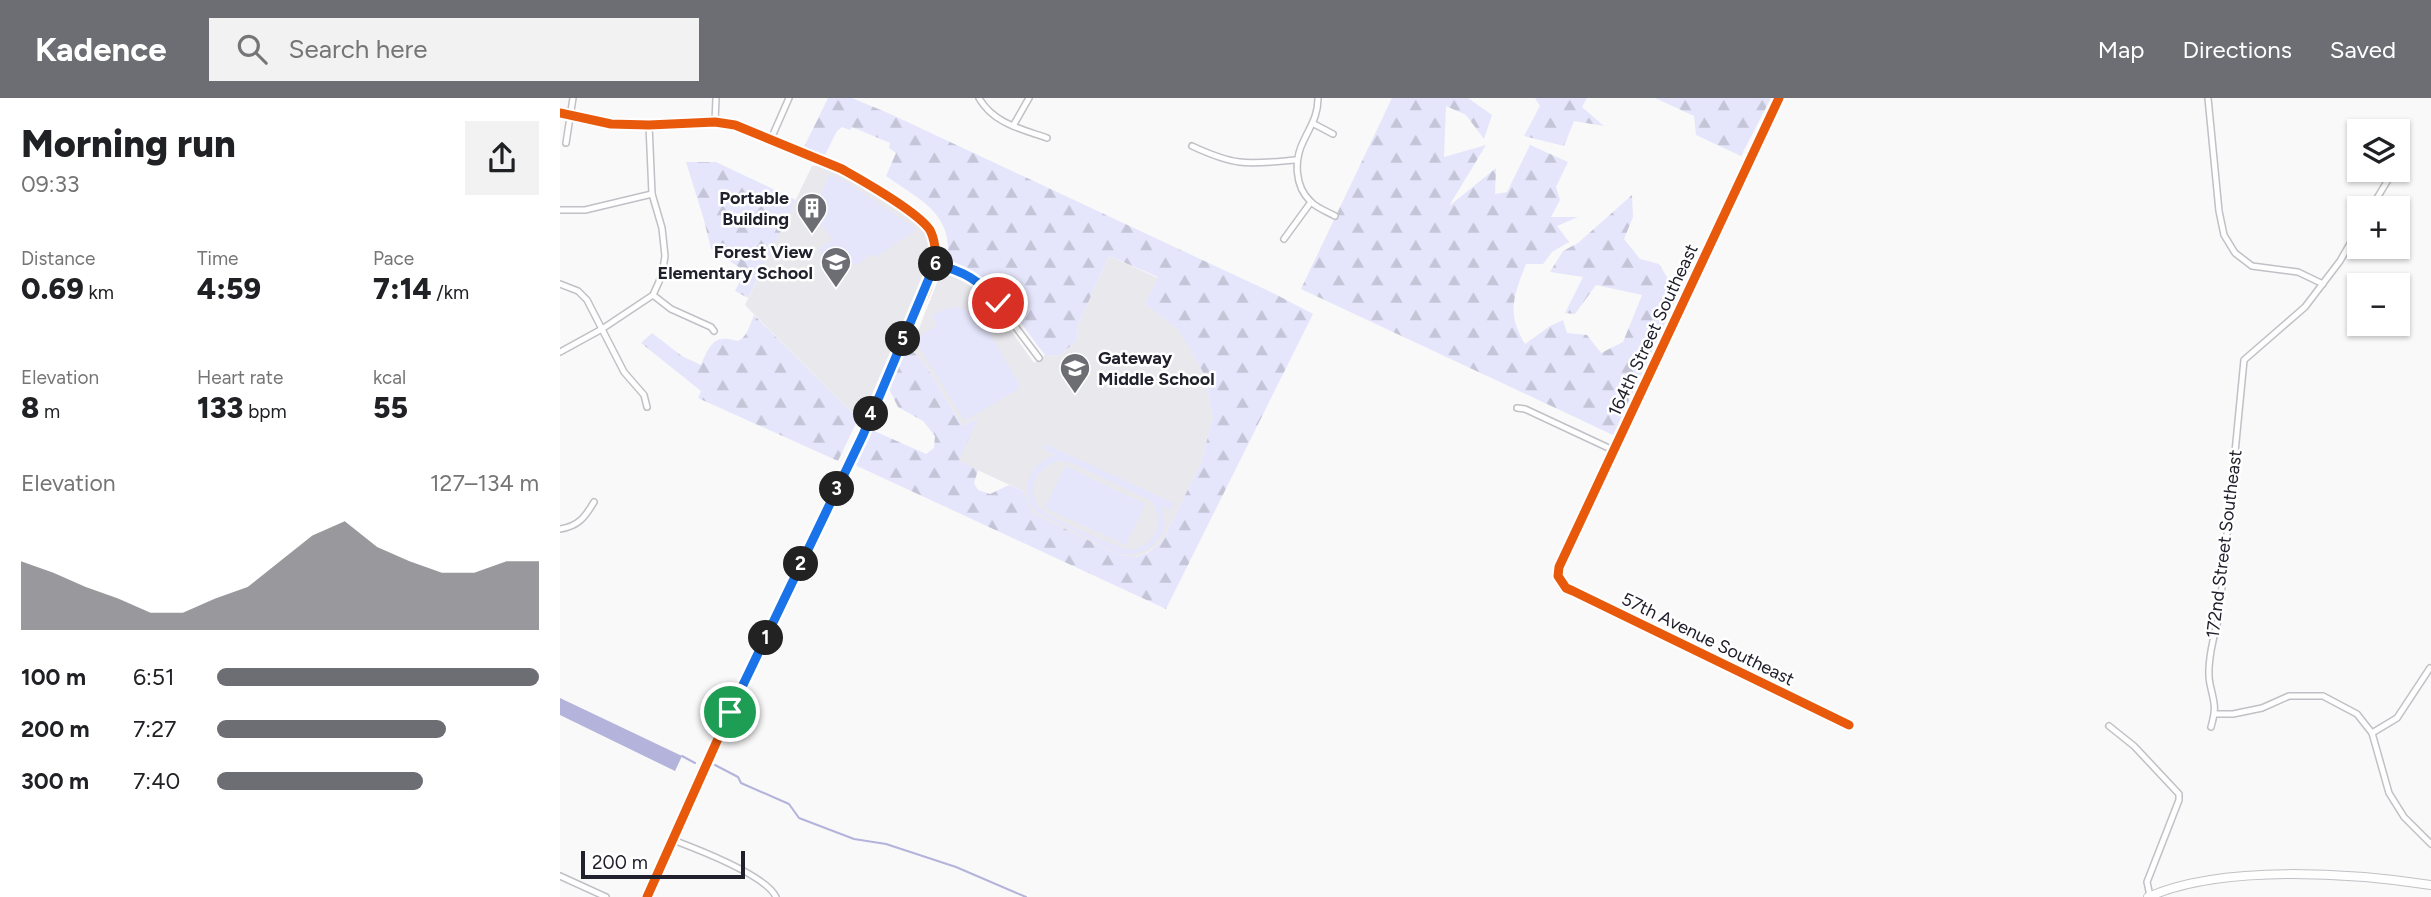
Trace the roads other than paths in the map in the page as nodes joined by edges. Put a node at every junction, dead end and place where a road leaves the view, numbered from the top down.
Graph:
1 (573, 98) edge
2 (716, 98) edge
3 (789, 98) edge
4 (979, 98) edge
5 (1029, 98) edge
6 (1318, 98) edge
7 (1779, 98) edge
8 (2208, 98) edge
9 (560, 113) edge
10 (570, 116) junction
11 (715, 122) junction
12 (1314, 124) junction
13 (649, 125) junction
14 (1013, 126) junction
15 (1333, 134) dead end
16 (1047, 138) dead end
17 (771, 139) junction
18 (566, 143) dead end
19 (1192, 146) dead end
20 (1296, 160) junction
21 (652, 194) junction
22 (1311, 202) junction
23 (560, 210) edge
24 (1335, 216) dead end
25 (1284, 239) dead end
26 (2347, 247) edge
27 (935, 264) junction
28 (560, 284) edge
29 (2323, 284) junction
30 (653, 295) junction
31 (602, 329) junction
32 (714, 331) dead end
33 (560, 352) edge
34 (1040, 358) dead end
35 (647, 407) dead end
36 (1517, 408) dead end
37 (1613, 450) junction
38 (594, 502) dead end
39 (560, 529) edge
40 (1558, 576) joint
41 (2430, 668) edge
42 (2215, 714) junction
43 (1849, 725) dead end
44 (2109, 726) dead end
45 (2211, 727) dead end
46 (2372, 733) junction
47 (673, 840) junction
48 (2431, 844) edge
49 (560, 876) edge
50 (2431, 885) edge
51 (606, 897) edge
52 (647, 897) edge
53 (776, 897) edge
54 (2149, 897) edge

1 - 10 street
2 - 11 street
3 - 17 street
4 - 14 street
5 - 14 street
6 - 12 street
7 - 37 street, 164th Street Southeast
8 - 29 street
9 - 10 street
10 - 13 street
10 - 18 street
11 - 13 street
11 - 17 street
12 - 15 street
12 - 20 street
13 - 21 street
14 - 16 street
17 - 27 street
19 - 20 street
20 - 22 street
21 - 23 street
21 - 30 street
22 - 24 street
22 - 25 street
26 - 29 street
27 - 34 street
27 - 47 street
28 - 31 street
29 - 42 street, 172nd Street Southeast
30 - 31 street
30 - 32 street
31 - 33 street
31 - 35 street
36 - 37 street
37 - 40 street, 164th Street Southeast
38 - 39 street
40 - 43 street, 57th Avenue Southeast
41 - 46 street
42 - 45 street, 172nd Street Southeast
42 - 46 street
44 - 54 street
46 - 48 street
47 - 52 street
47 - 53 street
49 - 51 street
50 - 54 street

